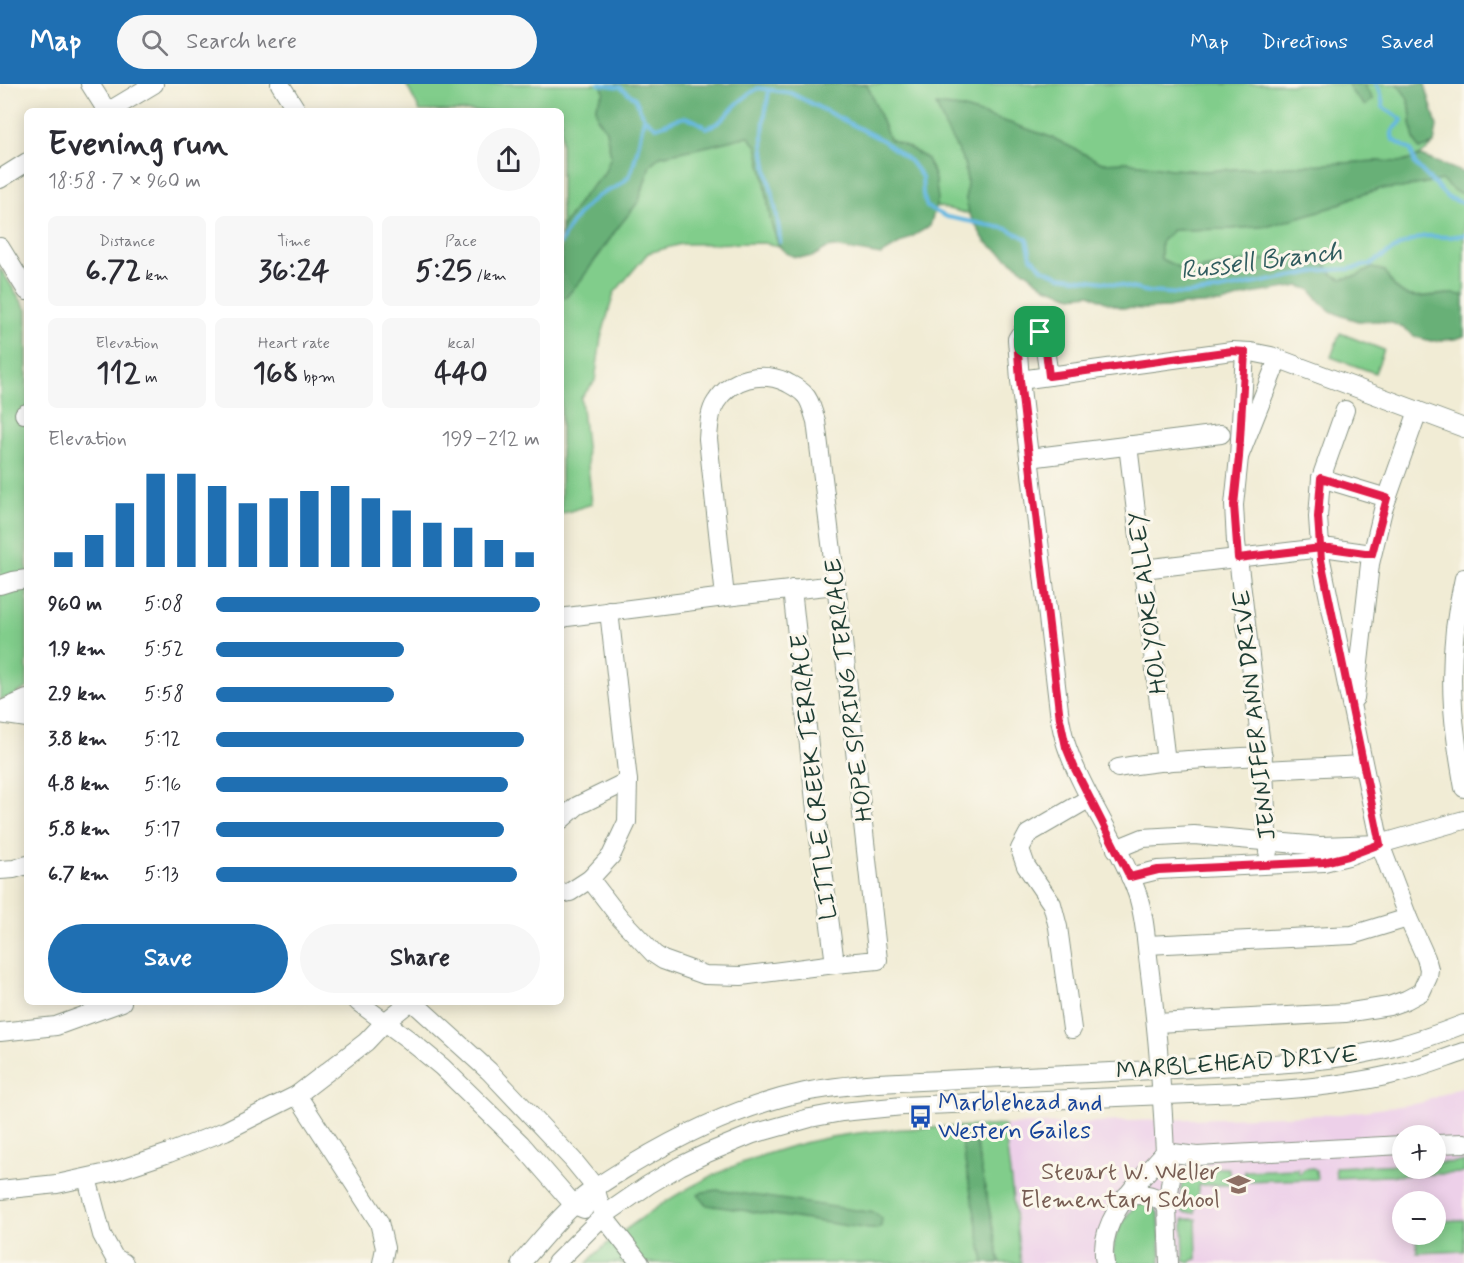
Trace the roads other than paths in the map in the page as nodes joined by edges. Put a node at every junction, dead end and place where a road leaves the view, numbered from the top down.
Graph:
1 (90, 84) edge
2 (154, 84) edge
3 (280, 84) edge
4 (106, 108) edge
5 (113, 108) edge
6 (295, 108) edge
7 (24, 164) edge
8 (0, 179) edge
9 (1, 250) edge
10 (24, 286) edge
11 (1245, 352) junction
12 (1278, 359) junction
13 (1049, 376) junction
14 (1020, 380) junction
15 (1345, 410) dead end
16 (1418, 411) junction
17 (1464, 428) edge
18 (1221, 434) dead end
19 (1128, 445) junction
20 (1239, 457) junction
21 (1029, 458) junction
22 (1321, 478) junction
23 (1387, 498) junction
24 (1321, 548) junction
25 (1372, 554) junction
26 (1238, 558) junction
27 (1143, 569) junction
28 (1464, 578) edge
29 (24, 579) edge
30 (0, 585) edge
31 (836, 585) junction
32 (792, 590) junction
33 (725, 597) junction
34 (609, 611) junction
35 (564, 618) edge
36 (24, 701) edge
37 (0, 713) edge
38 (1353, 714) junction
39 (24, 717) edge
40 (1166, 762) junction
41 (1263, 763) junction
42 (1363, 765) junction
43 (1118, 768) dead end
44 (628, 781) junction
45 (1464, 788) edge
46 (1090, 798) junction
47 (564, 817) edge
48 (1464, 820) edge
49 (1268, 842) junction
50 (1380, 844) junction
51 (1116, 849) junction
52 (1268, 865) junction
53 (24, 866) edge
54 (0, 870) edge
55 (1130, 877) junction
56 (590, 879) junction
57 (564, 893) edge
58 (1408, 918) junction
59 (1147, 945) junction
60 (835, 963) junction
61 (114, 1005) edge
62 (362, 1005) edge
63 (408, 1005) edge
64 (415, 1005) edge
65 (385, 1022) junction
66 (1157, 1023) junction
67 (1464, 1024) edge
68 (1072, 1029) dead end
69 (0, 1032) edge
70 (1464, 1052) edge
71 (1161, 1069) junction
72 (297, 1095) junction
73 (1162, 1096) junction
74 (1464, 1143) edge
75 (1446, 1144) edge
76 (1392, 1146) edge
77 (1165, 1152) junction
78 (87, 1178) junction
79 (595, 1187) junction
80 (0, 1190) edge
81 (1126, 1196) junction
82 (574, 1205) junction
83 (1167, 1208) junction
84 (603, 1216) junction
85 (124, 1263) edge
86 (382, 1263) edge
87 (521, 1263) edge
88 (556, 1263) edge
89 (640, 1263) edge
90 (1106, 1263) edge
91 (1169, 1263) edge

1 - 4 street
2 - 5 street
3 - 6 street
7 - 8 street
9 - 10 street
11 - 12 street
11 - 13 street
11 - 20 street, JENNIFER ANN DRIVE
12 - 16 street
12 - 20 street, JENNIFER ANN DRIVE
13 - 14 street
13 - 14 street
14 - 21 street
15 - 22 street
16 - 17 street
16 - 23 street
18 - 19 street
19 - 21 street
19 - 27 street, HOLYOKE ALLEY
20 - 26 street, JENNIFER ANN DRIVE
21 - 46 street
22 - 23 street
22 - 24 street
23 - 25 street
24 - 25 street
24 - 26 street
24 - 38 street
25 - 38 street
26 - 27 street
26 - 41 street, JENNIFER ANN DRIVE
27 - 40 street, HOLYOKE ALLEY
28 - 45 street
29 - 30 street
31 - 32 street
31 - 33 street, HOPE SPRING TERRACE
31 - 60 street, HOPE SPRING TERRACE
32 - 33 street
32 - 60 street, LITTLE CREEK TERRACE
33 - 34 street
34 - 35 street
34 - 44 street
36 - 37 street
37 - 39 street
38 - 42 street
40 - 41 street
40 - 43 street
41 - 42 street
41 - 49 street, JENNIFER ANN DRIVE
42 - 50 street
44 - 47 street
44 - 56 street
46 - 51 street
46 - 68 street
48 - 50 street
49 - 50 street
49 - 51 street
49 - 52 street, JENNIFER ANN DRIVE
50 - 52 street
50 - 58 street
51 - 55 street
52 - 55 street
53 - 54 street
55 - 59 street
56 - 57 street
56 - 60 street, HOPE SPRING TERRACE
58 - 59 street
58 - 66 street
59 - 66 street
61 - 69 street
62 - 65 street
63 - 65 street
64 - 79 street
65 - 72 street
65 - 82 street
66 - 71 street
67 - 71 street, MARBLEHEAD DRIVE
70 - 73 street, MARBLEHEAD DRIVE
71 - 73 street
71 - 79 street, MARBLEHEAD DRIVE
72 - 78 street
72 - 86 street
73 - 77 street
73 - 84 street, MARBLEHEAD DRIVE
74 - 75 street
76 - 77 street
77 - 81 street
77 - 83 street
78 - 80 street
78 - 85 street
79 - 82 street, MARBLEHEAD DRIVE
79 - 84 street
81 - 83 street
81 - 90 street
82 - 84 street
82 - 87 street, MARBLEHEAD DRIVE
83 - 91 street
84 - 88 street, MARBLEHEAD DRIVE
84 - 89 street

